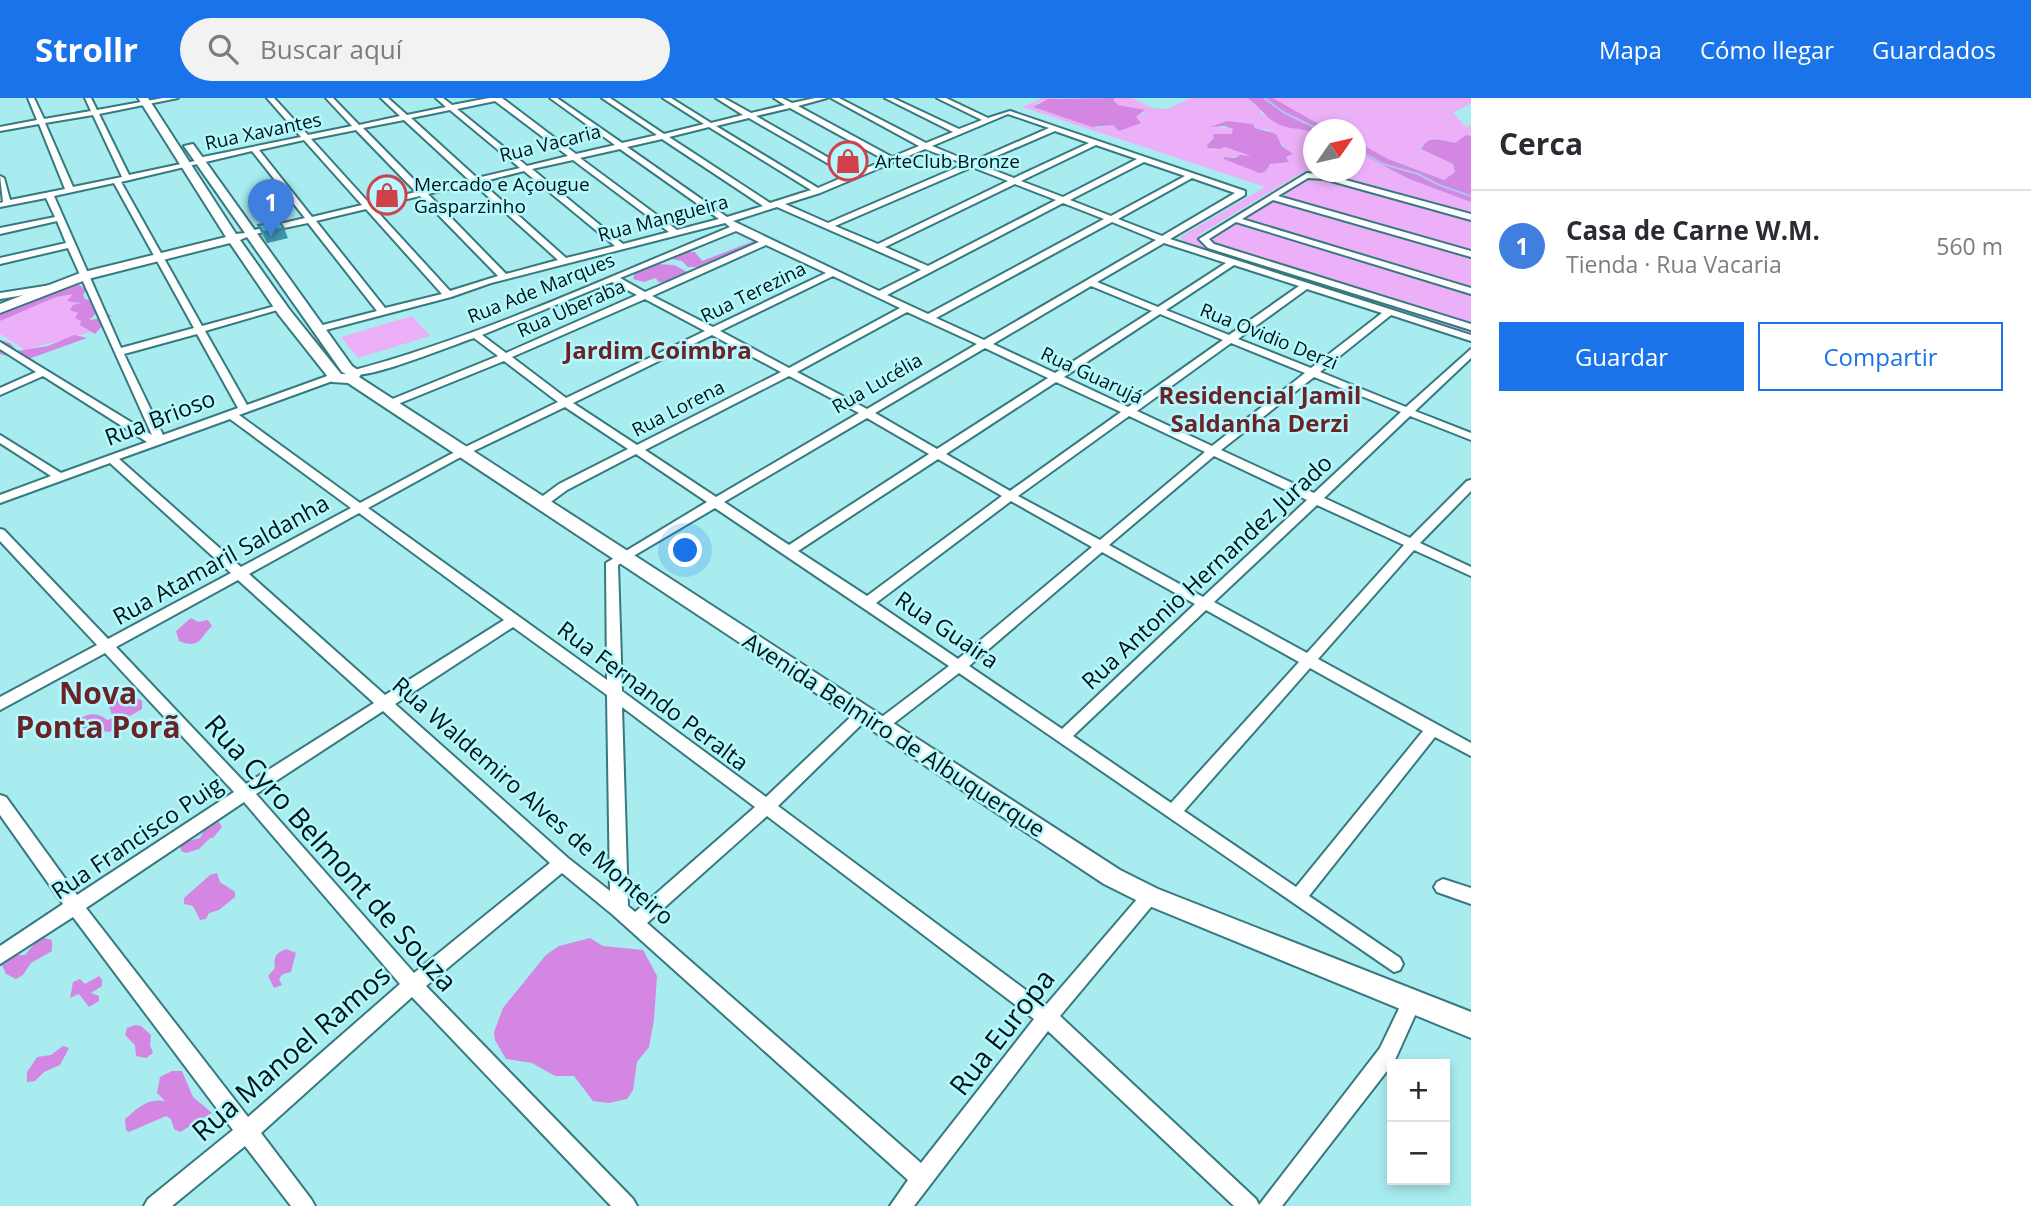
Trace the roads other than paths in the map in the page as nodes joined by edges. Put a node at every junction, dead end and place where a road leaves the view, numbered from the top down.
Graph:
1 (31, 98) edge
2 (88, 98) edge
3 (175, 98) edge
4 (270, 98) edge
5 (329, 98) edge
6 (384, 98) edge
7 (439, 98) edge
8 (497, 98) edge
9 (553, 98) edge
10 (605, 98) edge
11 (666, 98) edge
12 (719, 98) edge
13 (777, 98) edge
14 (824, 98) edge
15 (834, 98) edge
16 (888, 98) edge
17 (940, 98) edge
18 (151, 100) edge
19 (791, 106) junction
20 (451, 108) junction
21 (96, 112) junction
22 (748, 116) junction
23 (406, 117) junction
24 (988, 120) junction
25 (42, 122) junction
26 (709, 125) junction
27 (359, 127) junction
28 (1056, 128) junction
29 (0, 129) edge
30 (959, 132) junction
31 (664, 135) junction
32 (307, 138) junction
33 (1096, 142) junction
34 (619, 146) junction
35 (925, 146) junction
36 (254, 148) junction
37 (572, 157) junction
38 (1145, 158) junction
39 (891, 160) junction
40 (199, 161) junction
41 (187, 165) junction
42 (971, 165) junction
43 (524, 169) junction
44 (1193, 175) junction
45 (855, 176) junction
46 (0, 178) edge
47 (127, 178) junction
48 (116, 180) junction
49 (473, 181) junction
50 (1015, 181) junction
51 (70, 190) junction
52 (817, 191) junction
53 (423, 193) junction
54 (50, 194) junction
55 (1272, 197) junction
56 (1062, 200) junction
57 (4, 204) edge
58 (774, 205) junction
59 (368, 206) junction
60 (1471, 217) edge
61 (60, 218) junction
62 (1111, 219) junction
63 (1234, 219) junction
64 (310, 220) junction
65 (727, 220) junction
66 (828, 226) junction
67 (736, 228) junction
68 (0, 231) edge
69 (675, 233) junction
70 (249, 234) junction
71 (232, 239) junction
72 (1164, 240) junction
73 (765, 242) junction
74 (70, 245) junction
75 (622, 247) junction
76 (877, 248) junction
77 (1471, 254) edge
78 (158, 256) junction
79 (0, 261) edge
80 (565, 262) junction
81 (1232, 262) junction
82 (927, 270) junction
83 (833, 273) junction
84 (84, 276) junction
85 (504, 276) junction
86 (612, 278) junction
87 (1092, 283) junction
88 (1305, 286) junction
89 (51, 288) junction
90 (1471, 290) edge
91 (448, 295) junction
92 (643, 295) junction
93 (879, 295) junction
94 (0, 296) edge
95 (279, 307) junction
96 (907, 308) junction
97 (0, 309) edge
98 (1158, 310) junction
99 (383, 312) junction
100 (1389, 312) junction
101 (928, 318) junction
102 (1471, 327) edge
103 (318, 329) junction
104 (200, 330) junction
105 (712, 331) junction
106 (475, 334) junction
107 (1471, 338) edge
108 (1231, 340) junction
109 (984, 344) junction
110 (0, 345) edge
111 (118, 352) junction
112 (1471, 352) edge
113 (505, 357) junction
114 (44, 372) junction
115 (789, 372) junction
116 (1313, 373) junction
117 (347, 374) junction
118 (1055, 377) junction
119 (0, 392) edge
120 (565, 402) junction
121 (389, 404) junction
122 (237, 411) junction
123 (1407, 411) junction
124 (866, 412) junction
125 (1130, 412) junction
126 (1471, 437) edge
127 (0, 438) edge
128 (158, 441) junction
129 (637, 448) junction
130 (1213, 451) junction
131 (462, 453) junction
132 (937, 454) junction
133 (111, 458) junction
134 (60, 477) junction
135 (1471, 484) edge
136 (1010, 496) junction
137 (0, 499) edge
138 (1316, 499) junction
139 (715, 500) junction
140 (541, 503) junction
141 (359, 508) junction
142 (0, 533) edge
143 (1412, 544) junction
144 (1101, 545) junction
145 (788, 551) junction
146 (617, 559) junction
147 (1471, 572) edge
148 (240, 573) junction
149 (1204, 602) junction
150 (867, 603) junction
151 (512, 621) junction
152 (105, 646) junction
153 (1310, 661) junction
154 (959, 666) junction
155 (616, 694) junction
156 (385, 702) junction
157 (0, 704) edge
158 (871, 721) junction
159 (1433, 729) junction
160 (1063, 737) junction
161 (1471, 750) edge
162 (245, 793) junction
163 (0, 802) edge
164 (765, 808) junction
165 (1173, 813) junction
166 (562, 863) junction
167 (1443, 887) dead end
168 (1150, 896) junction
169 (1471, 896) edge
170 (1297, 898) junction
171 (75, 907) junction
172 (619, 909) junction
173 (635, 923) junction
174 (0, 956) edge
175 (1394, 964) dead end
176 (413, 985) junction
177 (1412, 1002) junction
178 (1047, 1017) junction
179 (1471, 1025) edge
180 (248, 1131) junction
181 (923, 1180) junction
182 (155, 1206) edge
183 (304, 1206) edge
184 (626, 1206) edge
185 (901, 1206) edge
186 (1249, 1206) edge
187 (1269, 1206) edge

1 - 25 street
2 - 21 street
3 - 18 street
4 - 32 street
5 - 27 street
6 - 23 street
7 - 20 street
8 - 20 street, Rua Xavantes
8 - 37 street
9 - 34 street, Rua Guarujá
10 - 31 street
11 - 26 street
12 - 22 street
13 - 19 street
14 - 19 street, Rua Vacaria
15 - 35 street
16 - 30 street
17 - 24 street
18 - 21 street
18 - 40 main road, Avenida Belmiro de Albuquerque
18 - 41 main road, Avenida Belmiro de Albuquerque
19 - 22 street, Rua Vacaria
19 - 39 street
20 - 23 street, Rua Xavantes
20 - 43 street
21 - 25 street
21 - 47 street
22 - 26 street, Rua Vacaria
22 - 45 street
23 - 27 street, Rua Xavantes
23 - 49 street
24 - 28 street, Rua Mangueira
24 - 30 street, Rua Mangueira
25 - 29 street
25 - 51 street
26 - 31 street, Rua Vacaria
26 - 52 street
27 - 32 street, Rua Xavantes
27 - 53 street
28 - 33 street
28 - 42 street
30 - 35 street, Rua Mangueira
31 - 34 street, Rua Vacaria
31 - 58 street
32 - 36 street, Rua Xavantes
32 - 59 street
33 - 38 street
33 - 50 street
34 - 37 street, Rua Vacaria
34 - 65 street, Rua Guarujá
35 - 39 street, Rua Mangueira
35 - 42 street
36 - 40 street, Rua Xavantes
36 - 64 street
37 - 43 street, Rua Vacaria
37 - 69 street
38 - 44 street
38 - 56 street
39 - 45 street, Rua Mangueira
40 - 41 street, Rua Xavantes
40 - 70 main road, Avenida Belmiro de Albuquerque
41 - 47 street, Rua Xavantes
41 - 71 main road, Avenida Belmiro de Albuquerque
42 - 50 street
42 - 66 street
43 - 49 street, Rua Vacaria
43 - 75 street
44 - 62 street
44 - 72 street, Rua Lucélia
45 - 52 street, Rua Mangueira
46 - 57 street
47 - 48 street, Rua Xavantes
48 - 51 street, Rua Xavantes
48 - 78 street
49 - 53 street, Rua Vacaria
49 - 80 street
50 - 56 street
50 - 76 street
51 - 54 street, Rua Xavantes
52 - 58 street, Rua Mangueira
53 - 59 street, Rua Vacaria
53 - 85 street
54 - 57 street, Rua Xavantes
54 - 61 street
55 - 60 street
55 - 63 street
55 - 77 street
56 - 62 street
56 - 82 street
58 - 65 street, Rua Mangueira
58 - 66 street
59 - 64 street, Rua Vacaria
59 - 91 street
61 - 68 street
61 - 74 street
62 - 72 street
62 - 101 street
63 - 90 street
63 - 102 street
64 - 70 street, Rua Vacaria
64 - 99 street
65 - 67 street, Rua Guarujá
65 - 69 street, Rua Mangueira
66 - 76 street
67 - 73 street, Rua Guarujá
67 - 86 street, Rua Ade Marques
69 - 75 street, Rua Mangueira
70 - 71 main road, Rua Vacaria
70 - 103 main road, Avenida Belmiro de Albuquerque
71 - 78 main road, Rua Vacaria
71 - 95 main road, Avenida Belmiro de Albuquerque
72 - 81 street
72 - 87 street, Rua Lucélia
73 - 83 street, Rua Guarujá
73 - 92 street, Rua Uberaba
74 - 79 street
74 - 84 street
75 - 80 street, Rua Mangueira
76 - 82 street
78 - 84 main road, Rua Vacaria
78 - 104 street
80 - 85 street, Rua Mangueira
81 - 88 street
81 - 98 street
82 - 93 street
83 - 93 street, Rua Guarujá
83 - 105 street, Rua Terezina
84 - 89 main road, Rua Vacaria
84 - 111 street
85 - 91 street, Rua Mangueira
86 - 92 street
86 - 106 street, Rua Ade Marques
87 - 98 street, Rua Ovidio Derzi
87 - 109 street, Rua Lucélia
88 - 100 street
88 - 108 street
89 - 94 street, Rua Vacaria
89 - 97 main road
91 - 99 street, Rua Mangueira
92 - 105 street
92 - 113 street, Rua Uberaba
93 - 96 street, Rua Guarujá
95 - 104 street
95 - 117 main road, Avenida Belmiro de Albuquerque
96 - 101 street, Rua Guarujá
96 - 115 street, Rua Lorena
98 - 108 street, Rua Ovidio Derzi
98 - 118 street
99 - 103 street, Rua Mangueira
100 - 107 street
100 - 116 street
101 - 109 street, Rua Guarujá
103 - 117 main road, Avenida Belmiro de Albuquerque
104 - 111 street
104 - 122 street
105 - 115 street
105 - 120 street, Rua Terezina
106 - 113 street, Rua Guaira
106 - 117 street, Rua Ade Marques
108 - 116 street, Rua Ovidio Derzi
108 - 125 street
109 - 118 street, Rua Guarujá
109 - 124 street, Rua Lucélia
110 - 114 street
111 - 128 street
112 - 123 street, Rua Antonio Hernandez Jurado
113 - 120 street, Rua Guaira
113 - 121 street, Rua Uberaba
114 - 119 street
114 - 128 street
115 - 124 street
115 - 129 street, Rua Lorena
116 - 123 street, Rua Ovidio Derzi
116 - 130 street
117 - 121 main road, Avenida Belmiro de Albuquerque
117 - 122 street, Rua Brioso
118 - 125 street, Rua Guarujá
118 - 132 street
120 - 129 street, Rua Guaira
120 - 131 street, Rua Terezina
121 - 131 main road, Avenida Belmiro de Albuquerque
122 - 128 street, Rua Brioso
122 - 141 street, Rua Fernando Peralta
123 - 126 street, Rua Ovidio Derzi
123 - 138 street, Rua Antonio Hernandez Jurado
124 - 132 street
124 - 139 street, Rua Lucélia
125 - 130 street, Rua Guarujá
125 - 136 street
127 - 134 street
128 - 133 street, Rua Brioso
129 - 139 street, Rua Guaira
129 - 140 street, Rua Lorena
130 - 138 street, Rua Guarujá
130 - 144 street
131 - 140 main road, Avenida Belmiro de Albuquerque
131 - 141 street, Rua Atamaril Saldanha
132 - 136 street
132 - 145 street
133 - 134 street, Rua Brioso
133 - 148 street, Rua Waldemiro Alves de Monteiro
134 - 137 street, Rua Brioso
135 - 143 street
136 - 144 street
136 - 150 street
138 - 143 street, Rua Guarujá
138 - 149 street, Rua Antonio Hernandez Jurado
139 - 145 street, Rua Guaira
139 - 146 street, Rua Lucélia
140 - 146 main road, Avenida Belmiro de Albuquerque
141 - 148 street, Rua Atamaril Saldanha
141 - 151 street, Rua Fernando Peralta
142 - 152 street, Rua Cyro Belmont de Souza
143 - 147 street, Rua Guarujá
143 - 153 street
144 - 149 street
144 - 154 street
145 - 150 street, Rua Guaira
146 - 155 street
146 - 158 main road, Avenida Belmiro de Albuquerque
148 - 152 street, Rua Atamaril Saldanha
148 - 156 street, Rua Waldemiro Alves de Monteiro
149 - 153 street
149 - 160 street, Rua Antonio Hernandez Jurado
150 - 154 street, Rua Guaira
151 - 155 street, Rua Fernando Peralta
151 - 156 street, Rua Francisco Puig
152 - 157 street, Rua Atamaril Saldanha
152 - 162 street, Rua Cyro Belmont de Souza
153 - 159 street
153 - 165 street
154 - 158 street
154 - 160 street, Rua Guaira
155 - 164 street, Rua Fernando Peralta
155 - 172 street
156 - 162 street, Rua Francisco Puig
156 - 166 street, Rua Waldemiro Alves de Monteiro
158 - 164 street
158 - 168 main road, Avenida Belmiro de Albuquerque
159 - 161 street
159 - 170 street
160 - 165 street, Rua Guaira
162 - 171 street, Rua Francisco Puig
162 - 176 street, Rua Cyro Belmont de Souza
163 - 171 street
164 - 173 street
164 - 178 street, Rua Fernando Peralta
165 - 170 street, Rua Guaira
166 - 172 street, Rua Waldemiro Alves de Monteiro
166 - 176 street, Rua Manoel Ramos
167 - 169 street
168 - 177 main road, Avenida Belmiro de Albuquerque
168 - 178 street, Rua Europa
170 - 175 street, Rua Guaira
171 - 174 street, Rua Francisco Puig
171 - 180 street
172 - 173 street, Rua Waldemiro Alves de Monteiro
173 - 181 street, Rua Waldemiro Alves de Monteiro
176 - 180 street, Rua Manoel Ramos
176 - 184 street, Rua Cyro Belmont de Souza
177 - 179 main road, Avenida Belmiro de Albuquerque
177 - 187 street
178 - 181 street, Rua Europa
178 - 186 street, Rua Fernando Peralta
180 - 182 street, Rua Manoel Ramos
180 - 183 street
181 - 185 street, Rua Europa

